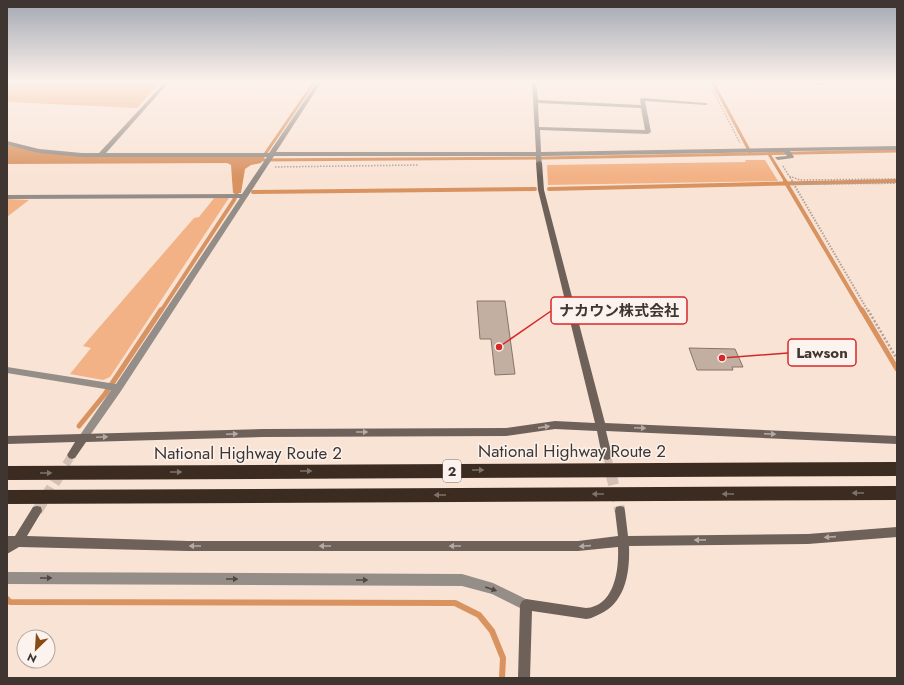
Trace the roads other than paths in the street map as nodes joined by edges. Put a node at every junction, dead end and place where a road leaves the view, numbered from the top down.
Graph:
1 (139, 113) edge
2 (298, 113) edge
3 (536, 113) edge
4 (644, 113) edge
5 (537, 128) junction
6 (7, 143) edge
7 (897, 148) edge
8 (788, 152) junction
9 (538, 154) junction
10 (101, 155) junction
11 (267, 158) junction
12 (778, 158) road end
13 (242, 196) junction
14 (7, 198) edge
15 (7, 370) edge
16 (112, 387) junction
17 (601, 427) junction
18 (83, 438) junction
19 (7, 440) edge
20 (897, 440) edge
21 (72, 455) tunnel mouth
22 (607, 456) tunnel mouth
23 (897, 469) edge
24 (7, 473) edge
25 (897, 493) edge
26 (7, 497) edge
27 (37, 511) tunnel mouth
28 (620, 511) tunnel mouth
29 (897, 532) edge
30 (623, 541) junction
31 (11, 542) edge
32 (7, 549) edge
33 (7, 578) edge
34 (526, 605) junction
35 (524, 678) edge

1 - 10 street
2 - 11 street
3 - 5 street
4 - 5 street
5 - 9 street
6 - 10 street
7 - 8 street
8 - 9 street
8 - 12 street
9 - 11 street
9 - 17 street
10 - 11 street
11 - 13 street
13 - 14 street
13 - 16 street
15 - 16 street
16 - 18 street
18 -> 17 street
17 -> 20 street
17 - 22 street
18 - 19 street
18 - 21 street
24 -> 23 highway, National Highway Route 2 / 2
25 -> 26 highway, 2
27 - 31 street
28 - 30 street
29 -> 30 street
30 -> 31 street
30 - 34 street
31 - 32 street
33 -> 34 street
34 - 35 street

